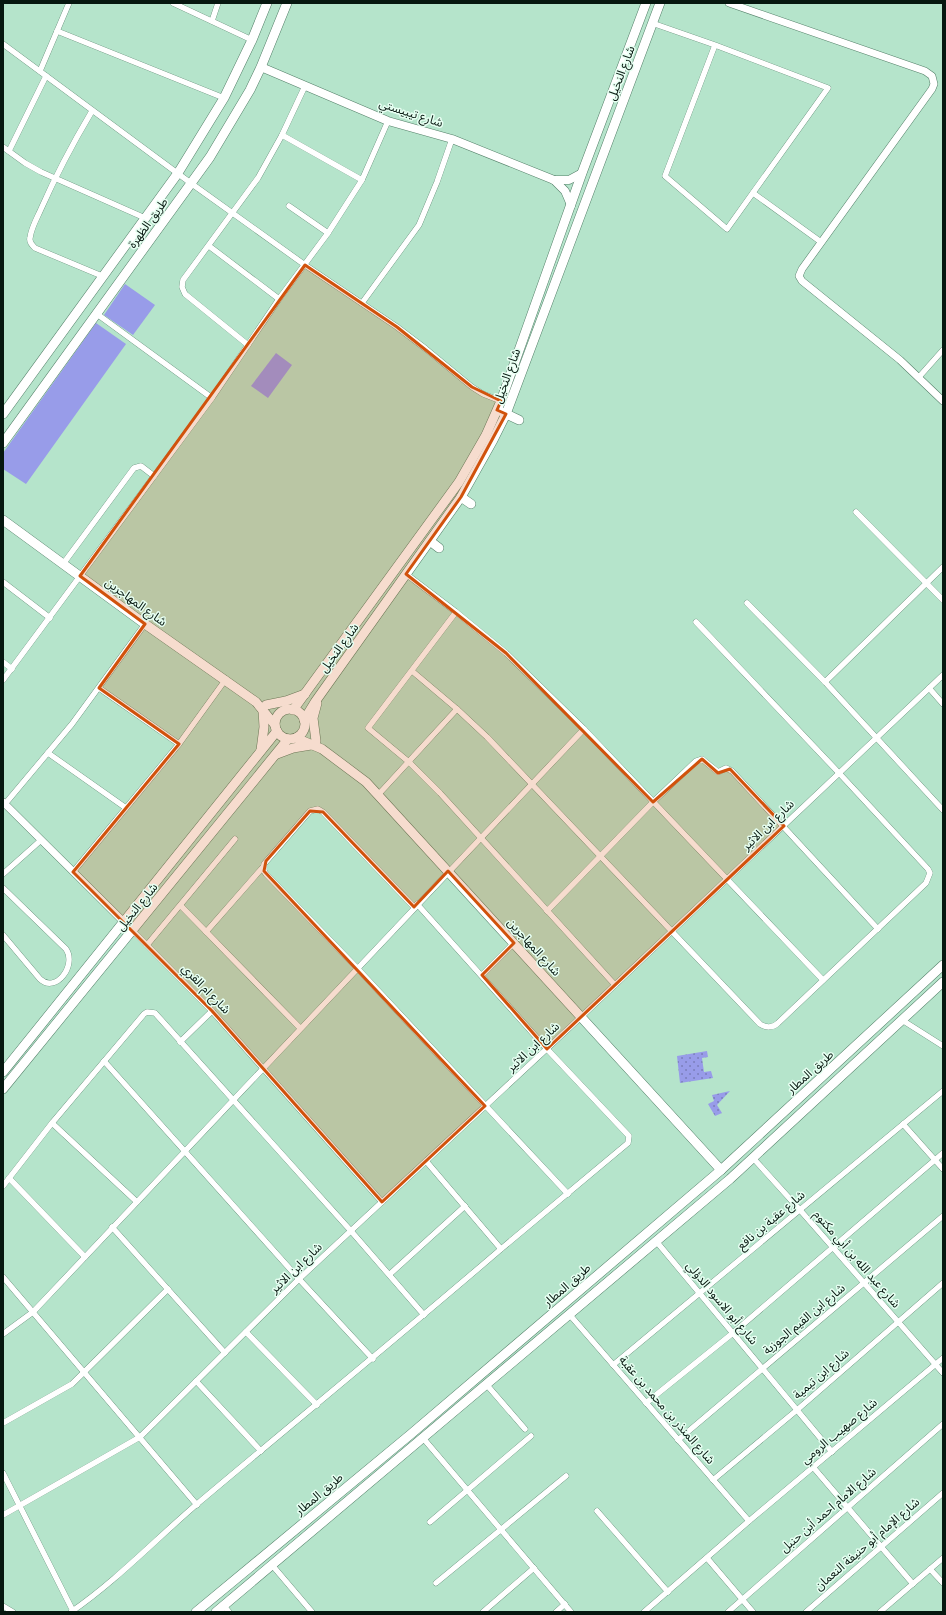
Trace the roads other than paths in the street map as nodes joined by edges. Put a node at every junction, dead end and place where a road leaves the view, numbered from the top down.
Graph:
1 (69, 3) edge
2 (173, 3) edge
3 (218, 3) edge
4 (267, 3) edge
5 (287, 3) edge
6 (646, 3) edge
7 (660, 3) edge
8 (729, 3) edge
9 (212, 21) junction
10 (652, 23) junction
11 (57, 31) junction
12 (252, 40) junction
13 (3, 44) edge
14 (715, 45) junction
15 (261, 67) junction
16 (40, 71) junction
17 (46, 76) junction
18 (305, 86) junction
19 (224, 98) junction
20 (92, 111) junction
21 (388, 121) junction
22 (282, 135) junction
23 (452, 139) junction
24 (3, 147) edge
25 (9, 151) junction
26 (178, 173) junction
27 (582, 173) junction
28 (55, 178) junction
29 (362, 180) junction
30 (554, 180) junction
31 (192, 184) junction
32 (753, 193) junction
33 (571, 205) junction
34 (289, 206) dead end
35 (233, 213) junction
36 (144, 218) junction
37 (328, 233) junction
38 (822, 242) junction
39 (209, 246) junction
40 (557, 246) junction
41 (567, 249) junction
42 (305, 265) junction
43 (102, 276) junction
44 (279, 299) junction
45 (362, 303) junction
46 (97, 314) junction
47 (248, 345) junction
48 (943, 350) edge
49 (919, 377) junction
50 (212, 398) junction
51 (501, 401) junction
52 (943, 401) edge
53 (497, 410) junction
54 (3, 414) edge
55 (506, 414) junction
56 (518, 420) dead end
57 (3, 443) edge
58 (154, 476) junction
59 (461, 497) junction
60 (471, 504) dead end
61 (856, 512) dead end
62 (3, 520) edge
63 (430, 541) junction
64 (440, 548) dead end
65 (64, 564) junction
66 (943, 568) edge
67 (406, 574) junction
68 (80, 576) junction
69 (3, 582) edge
70 (927, 582) junction
71 (943, 600) edge
72 (747, 603) dead end
73 (456, 612) junction
74 (50, 618) junction
75 (696, 622) dead end
76 (145, 624) junction
77 (3, 662) edge
78 (12, 669) junction
79 (412, 671) junction
80 (943, 675) edge
81 (226, 679) junction
82 (3, 680) edge
83 (825, 682) junction
84 (99, 688) junction
85 (929, 688) junction
86 (305, 694) junction
87 (319, 696) junction
88 (943, 704) edge
89 (264, 707) junction
90 (457, 709) junction
91 (289, 710) junction
92 (304, 724) junction
93 (276, 728) junction
94 (584, 729) junction
95 (877, 737) junction
96 (292, 739) junction
97 (314, 743) junction
98 (179, 744) junction
99 (260, 752) junction
100 (48, 753) junction
101 (276, 754) junction
102 (408, 762) junction
103 (839, 773) junction
104 (531, 785) junction
105 (378, 795) junction
106 (654, 802) junction
107 (4, 803) edge
108 (126, 808) junction
109 (943, 810) edge
110 (784, 826) junction
111 (480, 838) junction
112 (235, 839) dead end
113 (40, 841) junction
114 (600, 856) junction
115 (263, 867) junction
116 (448, 871) junction
117 (73, 872) junction
118 (3, 874) edge
119 (727, 879) junction
120 (3, 888) edge
121 (416, 905) junction
122 (181, 906) junction
123 (547, 911) junction
124 (124, 922) junction
125 (878, 929) junction
126 (133, 931) junction
127 (206, 932) junction
128 (672, 932) junction
129 (3, 936) edge
130 (514, 943) junction
131 (148, 945) junction
132 (943, 964) edge
133 (357, 968) junction
134 (482, 975) junction
135 (823, 980) junction
136 (943, 982) edge
137 (614, 985) junction
138 (212, 1011) junction
139 (581, 1017) junction
140 (902, 1020) junction
141 (300, 1028) junction
142 (180, 1042) junction
143 (943, 1046) edge
144 (547, 1049) junction
145 (104, 1061) junction
146 (263, 1068) junction
147 (3, 1072) edge
148 (3, 1089) edge
149 (943, 1091) edge
150 (233, 1100) junction
151 (485, 1106) junction
152 (52, 1123) junction
153 (903, 1124) junction
154 (184, 1151) junction
155 (943, 1153) edge
156 (754, 1159) junction
157 (935, 1160) junction
158 (426, 1161) junction
159 (943, 1169) edge
160 (721, 1170) junction
161 (9, 1178) junction
162 (3, 1186) edge
163 (568, 1194) junction
164 (137, 1202) junction
165 (382, 1202) junction
166 (465, 1206) junction
167 (800, 1210) junction
168 (943, 1216) edge
169 (112, 1228) junction
170 (351, 1231) junction
171 (656, 1241) junction
172 (833, 1248) junction
173 (501, 1249) junction
174 (85, 1257) junction
175 (390, 1274) junction
176 (3, 1277) edge
177 (299, 1279) junction
178 (863, 1283) junction
179 (943, 1283) edge
180 (168, 1289) junction
181 (700, 1294) junction
182 (33, 1312) junction
183 (569, 1314) junction
184 (424, 1315) junction
185 (897, 1322) junction
186 (246, 1332) junction
187 (3, 1334) edge
188 (733, 1334) junction
189 (224, 1353) junction
190 (943, 1358) edge
191 (373, 1359) junction
192 (935, 1364) junction
193 (614, 1365) junction
194 (763, 1369) junction
195 (84, 1373) junction
196 (943, 1373) edge
197 (196, 1381) junction
198 (486, 1384) junction
199 (646, 1403) junction
200 (317, 1405) junction
201 (797, 1410) junction
202 (3, 1423) edge
203 (943, 1424) edge
204 (525, 1429) dead end
205 (531, 1436) dead end
206 (140, 1437) junction
207 (423, 1438) junction
208 (678, 1440) junction
209 (261, 1452) junction
210 (832, 1452) junction
211 (813, 1467) junction
212 (3, 1473) edge
213 (566, 1476) dead end
214 (713, 1480) junction
215 (468, 1490) junction
216 (943, 1493) edge
217 (197, 1505) junction
218 (20, 1506) junction
219 (848, 1507) junction
220 (597, 1512) dead end
221 (3, 1515) edge
222 (749, 1521) junction
223 (430, 1522) dead end
224 (501, 1529) junction
225 (881, 1547) junction
226 (707, 1558) junction
227 (943, 1558) edge
228 (272, 1565) junction
229 (534, 1568) junction
230 (930, 1569) junction
231 (436, 1583) dead end
232 (943, 1583) edge
233 (913, 1584) junction
234 (668, 1592) junction
235 (742, 1600) junction
236 (565, 1604) junction
237 (3, 1606) edge
238 (226, 1609) edge
239 (72, 1611) edge
240 (646, 1611) edge
241 (13, 1612) edge
242 (196, 1612) edge
243 (216, 1612) edge
244 (312, 1612) edge
245 (483, 1612) edge
246 (556, 1612) edge
247 (571, 1612) edge
248 (728, 1612) edge
249 (753, 1612) edge
250 (806, 1612) edge
251 (880, 1612) edge

1 - 11 street
2 - 9 street
3 - 9 street
4 - 12 main road, طريق الظهرة
5 - 15 main road, طريق الظهرة
6 - 27 main road, شارع النخيل
7 - 10 main road, شارع النخيل
8 - 38 street
9 - 12 street
10 - 14 street
10 - 41 main road, شارع النخيل
11 - 16 street
11 - 19 street
12 - 19 main road, طريق الظهرة
13 - 16 street
14 - 32 street
14 - 32 street
15 - 18 main road, شارع تيبيستي
15 - 31 main road, طريق الظهرة
16 - 17 street
17 - 20 street
17 - 25 street
18 - 21 main road, شارع تيبيستي
18 - 22 street
19 - 26 main road, طريق الظهرة
20 - 26 street
20 - 28 street
21 - 23 main road, شارع تيبيستي
21 - 29 street
22 - 29 street
22 - 35 street
23 - 30 main road, شارع تيبيستي
23 - 45 street
24 - 25 street
25 - 28 street
26 - 31 street
26 - 36 main road, طريق الظهرة
27 - 30 main road
27 - 33 main road, شارع النخيل
28 - 36 street
28 - 43 street
29 - 37 street
30 - 33 main road
31 - 35 street
31 - 46 main road, طريق الظهرة
32 - 38 street
33 - 40 main road, شارع النخيل
34 - 37 street
35 - 39 street
35 - 42 street
36 - 43 main road, طريق الظهرة
37 - 42 street
38 - 49 street
39 - 44 street
39 - 47 street
40 - 41 main road
40 - 51 main road, شارع النخيل
41 - 55 main road, شارع النخيل
42 - 44 street
42 - 45 street
43 - 54 main road, طريق الظهرة
44 - 47 street
45 - 51 street
46 - 50 street
46 - 57 main road, طريق الظهرة
47 - 50 street
48 - 49 street
49 - 52 street
50 - 58 street
51 - 53 main road, شارع النخيل
53 - 55 main road
53 - 86 main road, شارع النخيل
55 - 56 main road
55 - 59 main road, شارع النخيل
58 - 65 street
58 - 68 street
59 - 60 main road
59 - 63 main road, شارع النخيل
61 - 70 street
62 - 65 main road, شارع المهاجرين
63 - 64 main road
63 - 67 main road, شارع النخيل
65 - 68 main road, شارع المهاجرين
66 - 70 street
67 - 73 street
67 - 87 main road, شارع النخيل
68 - 74 street
68 - 76 main road, شارع المهاجرين
69 - 74 street
70 - 71 street
70 - 83 street
72 - 83 street
73 - 79 street
73 - 94 street
74 - 78 street
75 - 103 street
76 - 81 main road, شارع المهاجرين
76 - 84 street
77 - 78 street
78 - 82 street
79 - 90 street
79 - 102 street
80 - 85 street, شارع ابن الاثير
81 - 89 main road, شارع المهاجرين
81 - 98 street
83 - 95 street
84 - 98 street
84 - 100 street
85 - 88 street
85 - 95 street, شارع ابن الاثير
86 - 89 main road
86 - 91 main road, شارع النخيل
87 - 92 main road, شارع النخيل
87 - 97 main road
89 - 91 main road, شارع المهاجرين
89 - 93 main road
89 - 99 main road
90 - 102 street
90 - 104 street
91 - 92 main road
91 - 93 main road
92 - 96 main road
92 - 97 main road, شارع المهاجرين
93 - 96 main road
93 - 99 main road, شارع النخيل
94 - 104 street
94 - 106 street
95 - 103 street, شارع ابن الاثير
95 - 109 street
96 - 97 main road, شارع المهاجرين
96 - 101 main road, شارع النخيل
97 - 101 main road
97 - 105 main road, شارع المهاجرين
98 - 108 street
99 - 124 main road, شارع النخيل
100 - 107 street
100 - 108 street
101 - 126 main road, شارع النخيل
102 - 105 street
102 - 111 street
103 - 110 street, شارع ابن الاثير
103 - 125 street
104 - 111 street
104 - 114 street
105 - 116 main road, شارع المهاجرين
106 - 110 street
106 - 114 street
106 - 119 street
107 - 113 street, شارع ام القري
108 - 117 street
110 - 119 street, شارع ابن الاثير
110 - 125 street
111 - 116 street
111 - 123 street
112 - 122 street
113 - 117 street, شارع ام القري
113 - 118 street
114 - 123 street
114 - 128 street
115 - 121 street
115 - 127 street
115 - 133 street
116 - 121 street
116 - 130 main road, شارع المهاجرين
117 - 124 street, شارع ام القري
119 - 128 street, شارع ابن الاثير
119 - 135 street
120 - 129 street
121 - 133 street
121 - 134 street
122 - 127 street
122 - 131 street
123 - 137 street
124 - 126 street, شارع ام القري
124 - 147 main road, شارع النخيل
125 - 135 street
126 - 131 street, شارع ام القري
126 - 148 main road, شارع النخيل
127 - 141 street
128 - 135 street
128 - 137 street, شارع ابن الاثير
130 - 134 street
130 - 139 main road, شارع المهاجرين
131 - 138 street, شارع ام القري
132 - 160 main road, طريق المطار
133 - 141 street
133 - 151 street
134 - 144 street
136 - 140 main road, طريق المطار
137 - 139 street, شارع ابن الاثير
138 - 142 street
138 - 146 street, شارع ام القري
139 - 144 street, شارع ابن الاثير
139 - 160 main road, شارع المهاجرين
140 - 143 street
140 - 156 main road, طريق المطار
141 - 146 street
142 - 145 street
142 - 150 street
144 - 151 street, شارع ابن الاثير
144 - 163 street
145 - 152 street
145 - 154 street
146 - 150 street
146 - 165 street, شارع ام القري
149 - 153 street, شارع عقبة بن نافع
150 - 154 street
150 - 170 street
151 - 158 street, شارع ابن الاثير
151 - 163 street
152 - 161 street
152 - 164 street
153 - 157 street
153 - 167 street, شارع عقبة بن نافع
154 - 164 street
154 - 177 street
155 - 157 street
156 - 167 street, شارع عبد الله بن أبي مكتوم
156 - 171 main road, طريق المطار
157 - 159 street
157 - 172 street
158 - 165 street, شارع ابن الاثير
158 - 166 street
160 - 242 main road, طريق المطار
161 - 162 street
161 - 174 street
163 - 173 street
164 - 169 street
165 - 170 street, شارع ابن الاثير
166 - 173 street
166 - 175 street
167 - 172 street, شارع عبد الله بن أبي مكتوم
167 - 181 street, شارع عقبة بن نافع
168 - 178 street, شارع ابن القيم الجوزية
169 - 174 street
169 - 180 street
170 - 175 street
170 - 177 street, شارع ابن الاثير
171 - 181 street, شارع أبو الاسود الدؤلي
171 - 183 main road, طريق المطار
172 - 178 street, شارع عبد الله بن أبي مكتوم
172 - 188 street
173 - 184 street
174 - 182 street
175 - 184 street
176 - 182 street
177 - 186 street, شارع ابن الاثير
177 - 191 street
178 - 185 street, شارع عبد الله بن أبي مكتوم
178 - 194 street, شارع ابن القيم الجوزية
179 - 185 street, شارع ابن تيمية
180 - 189 street
180 - 195 street
181 - 188 street, شارع أبو الاسود الدؤلي
181 - 193 street, شارع عقبة بن نافع
182 - 187 street
182 - 195 street
183 - 193 street, شارع المنذر بن محمد بن عقبة
183 - 198 main road, طريق المطار
184 - 191 street
185 - 192 street, شارع عبد الله بن أبي مكتوم
185 - 201 street, شارع ابن تيمية
186 - 189 street, شارع ابن الاثير
186 - 200 street
188 - 194 street, شارع أبو الاسود الدؤلي
188 - 199 street
189 - 197 street, شارع ابن الاثير
190 - 192 street, شارع صهيب الرومي
191 - 200 street
192 - 196 street, شارع عبد الله بن أبي مكتوم
192 - 210 street, شارع صهيب الرومي
193 - 199 street, شارع المنذر بن محمد بن عقبة
194 - 201 street, شارع أبو الاسود الدؤلي
194 - 208 street, شارع ابن القيم الجوزية
195 - 202 street
195 - 206 street
197 - 206 street, شارع ابن الاثير
197 - 209 street
198 - 204 street
198 - 207 main road, طريق المطار
199 - 208 street, شارع المنذر بن محمد بن عقبة
200 - 209 street
201 - 210 street, شارع أبو الاسود الدؤلي
201 - 214 street, شارع ابن تيمية
203 - 219 street, شارع الامام احمد أبن حنبل
205 - 215 street
206 - 217 street
206 - 218 street, شارع ابن الاثير
207 - 215 street
207 - 228 main road, طريق المطار
208 - 214 street, شارع المنذر بن محمد بن عقبة
209 - 217 street
210 - 211 street, شارع صهيب الرومي
211 - 219 street
211 - 222 street, شارع صهيب الرومي
212 - 218 street
213 - 224 street
214 - 222 street, شارع المنذر بن محمد بن عقبة
215 - 223 street
215 - 224 street
216 - 225 street, شارع الإمام أبو حنيفة النعمان
217 - 239 street
218 - 221 street, شارع ابن الاثير
218 - 239 street
219 - 225 street
219 - 235 street, شارع الامام احمد أبن حنبل
220 - 234 street
222 - 226 street, شارع صهيب الرومي
224 - 229 street
224 - 231 street
225 - 233 street
225 - 250 street, شارع الإمام أبو حنيفة النعمان
226 - 234 street
226 - 235 street
227 - 230 street
228 - 238 main road, طريق المطار
228 - 244 street
229 - 236 street
229 - 245 street
230 - 232 street
230 - 233 street
233 - 251 street
234 - 240 street
235 - 248 street, شارع الامام احمد أبن حنبل
235 - 249 street
236 - 246 street
236 - 247 street
237 - 241 street
238 - 243 main road, طريق المطار

